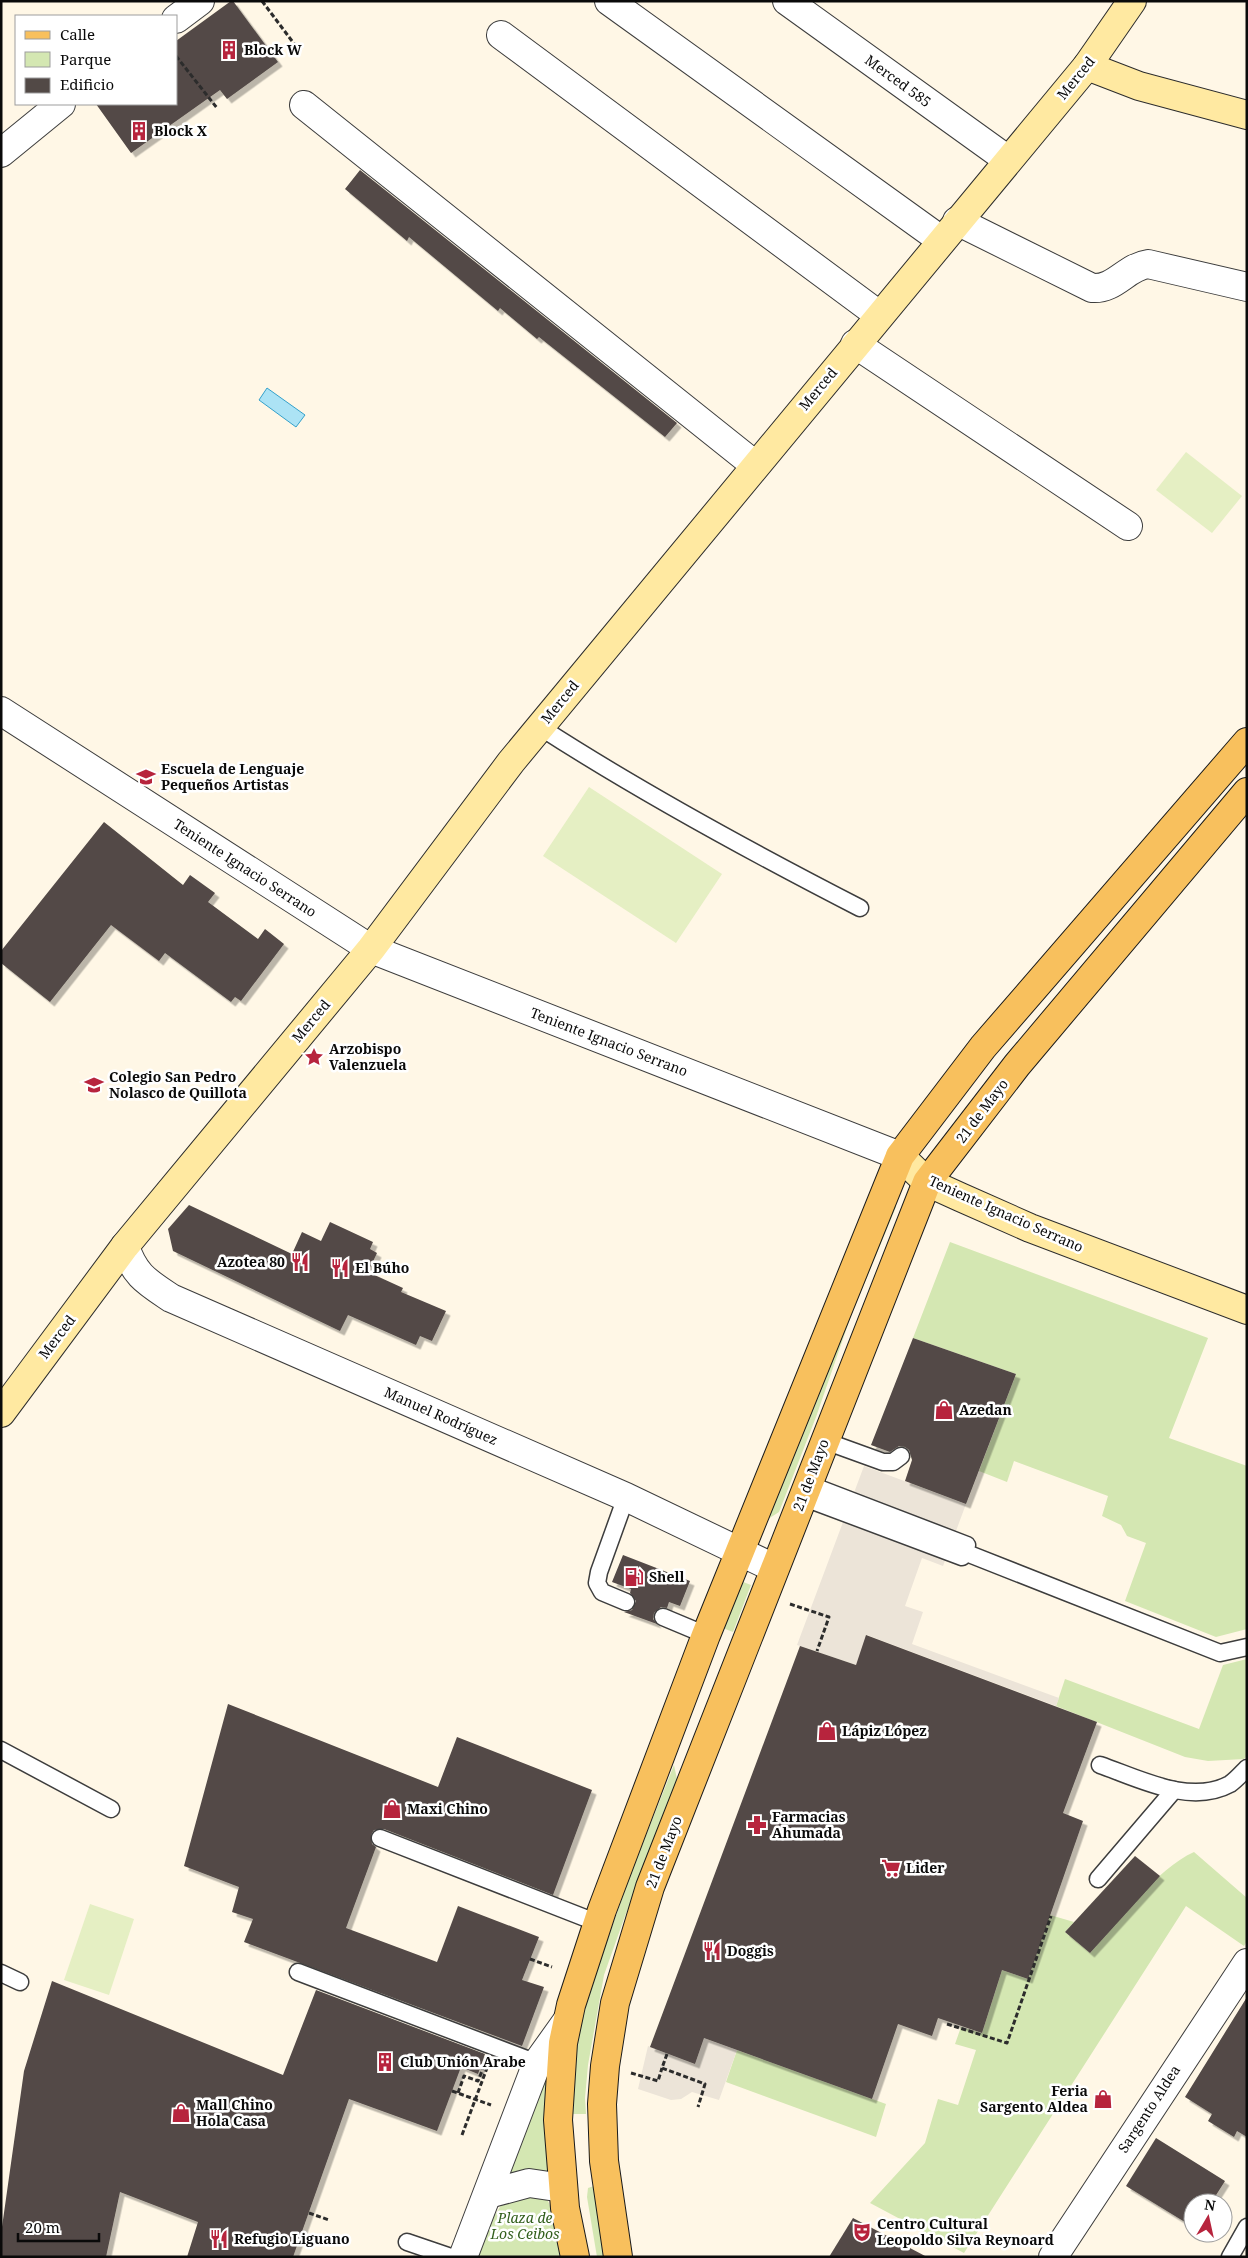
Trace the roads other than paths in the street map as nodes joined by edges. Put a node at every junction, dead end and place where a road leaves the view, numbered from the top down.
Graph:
1 (200, 1) edge
2 (609, 1) edge
3 (787, 1) edge
4 (1132, 1) edge
5 (178, 18) edge
6 (501, 35) dead end
7 (1087, 66) junction
8 (60, 105) edge
9 (304, 105) dead end
10 (1247, 115) edge
11 (1, 153) edge
12 (1008, 160) junction
13 (949, 231) junction
14 (1247, 287) edge
15 (879, 315) junction
16 (855, 344) junction
17 (755, 465) junction
18 (1128, 526) dead end
19 (1, 711) edge
20 (540, 727) junction
21 (1247, 742) edge
22 (1247, 792) edge
23 (860, 908) dead end
24 (371, 949) junction
25 (900, 1156) junction
26 (927, 1182) junction
27 (125, 1246) junction
28 (1247, 1310) edge
29 (1, 1413) edge
30 (825, 1441) junction
31 (901, 1456) dead end
32 (805, 1490) junction
33 (626, 1497) junction
34 (740, 1549) junction
35 (774, 1568) junction
36 (626, 1602) dead end
37 (663, 1617) dead end
38 (706, 1635) junction
39 (1247, 1647) edge
40 (1, 1750) edge
41 (1100, 1765) dead end
42 (1247, 1768) edge
43 (1174, 1790) junction
44 (111, 1809) dead end
45 (380, 1838) dead end
46 (1098, 1878) dead end
47 (598, 1923) junction
48 (1247, 1963) edge
49 (298, 1972) dead end
50 (1, 1973) edge
51 (20, 1982) dead end
52 (567, 2021) junction
53 (537, 2063) junction
54 (562, 2188) junction
55 (488, 2194) junction
56 (1247, 2227) edge
57 (407, 2242) dead end
58 (451, 2257) edge
59 (463, 2257) edge
60 (575, 2257) edge
61 (618, 2257) edge
62 (1053, 2257) edge
63 (1230, 2257) edge

1 - 5 street
2 - 13 street
3 - 12 street, Merced 585
4 - 7 main road, Merced
6 - 15 street
7 - 10 main road
7 - 12 main road, Merced
8 - 11 street
9 - 17 street
12 - 13 main road, Merced
13 - 14 street
13 - 15 main road, Merced
15 - 16 main road, Merced
16 - 17 main road, Merced
16 - 18 street
17 - 20 main road, Merced
19 - 24 street, Teniente Ignacio Serrano
20 - 23 lane
20 - 24 main road, Merced
21 - 25 main road
22 - 26 main road, 21 de Mayo
24 - 25 street, Teniente Ignacio Serrano
24 - 27 main road, Merced
25 - 26 main road, Teniente Ignacio Serrano
25 - 34 main road
26 - 28 main road, Teniente Ignacio Serrano
26 - 30 main road, 21 de Mayo
27 - 29 main road, Merced
27 - 33 street, Manuel Rodríguez
30 - 31 lane
30 - 32 main road, 21 de Mayo
32 - 35 main road, 21 de Mayo
32 - 39 lane
33 - 34 street, Manuel Rodríguez
33 - 36 lane
34 - 35 street, Manuel Rodríguez
34 - 38 main road
35 - 61 main road, 21 de Mayo
37 - 38 lane
38 - 47 main road
40 - 44 lane
41 - 43 lane
42 - 43 lane
43 - 46 lane
45 - 47 lane
47 - 52 main road
48 - 62 street, Sargento Aldea
49 - 53 lane
50 - 51 lane
52 - 53 street
52 - 54 main road
53 - 55 street
54 - 55 street
54 - 60 main road
55 - 59 street
56 - 63 lane
57 - 58 lane

